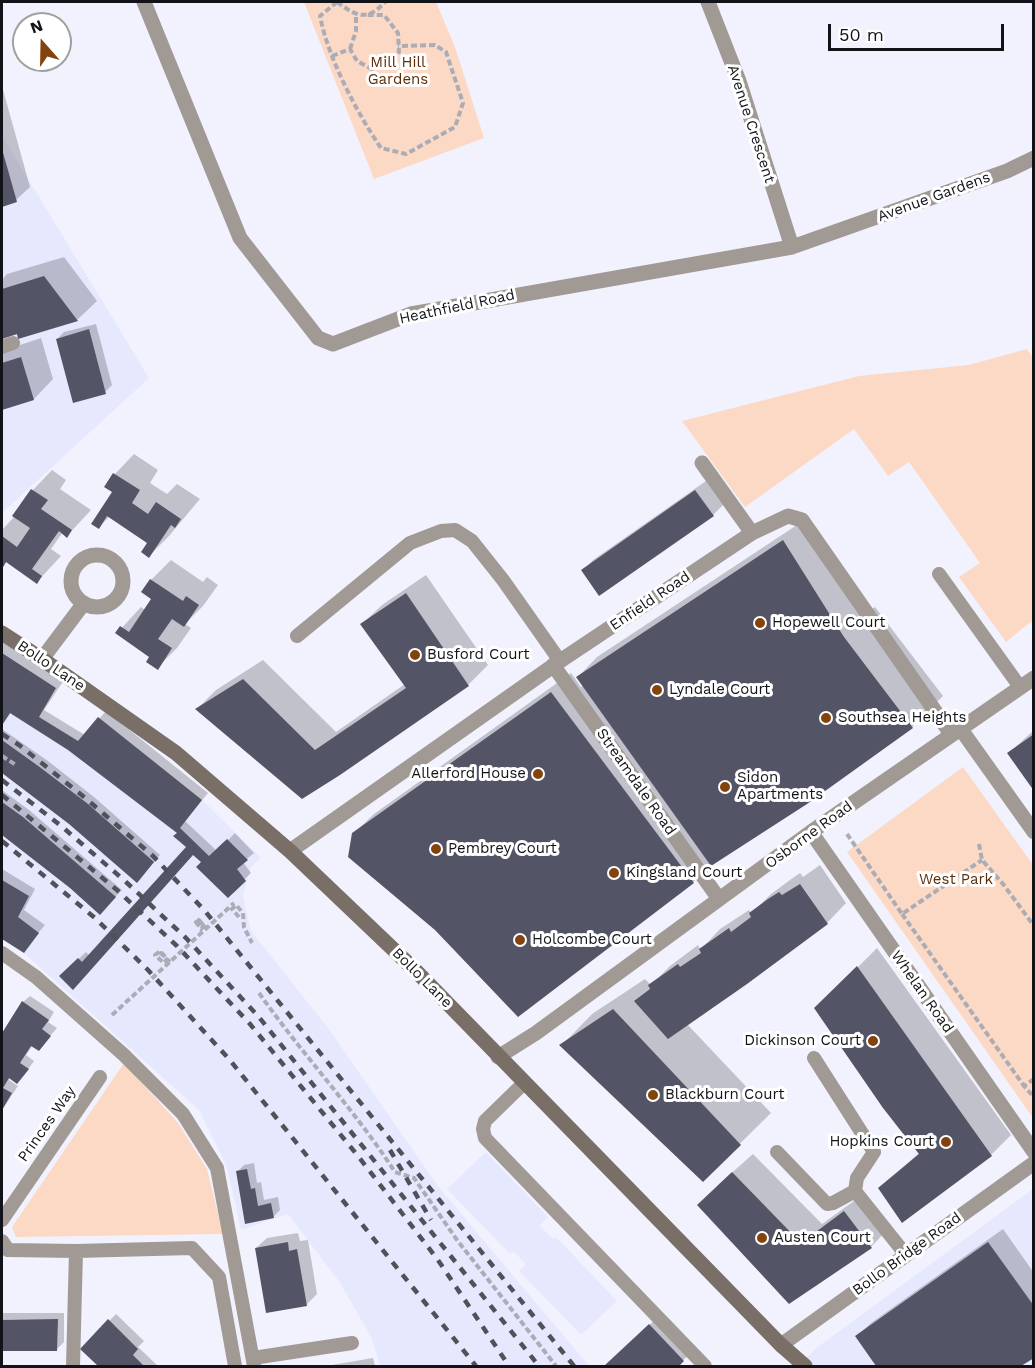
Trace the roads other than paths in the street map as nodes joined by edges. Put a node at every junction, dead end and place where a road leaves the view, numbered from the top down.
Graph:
1 (144, 2) edge
2 (708, 2) edge
3 (1034, 158) edge
4 (834, 233) joint
5 (792, 247) junction
6 (702, 463) dead end
7 (752, 533) junction
8 (939, 574) dead end
9 (84, 603) dead end
10 (2, 633) edge
11 (297, 636) dead end
12 (42, 659) junction
13 (557, 663) junction
14 (1034, 678) edge
15 (1020, 687) junction
16 (955, 731) junction
17 (811, 832) junction
18 (1034, 832) edge
19 (290, 851) junction
20 (719, 899) junction
21 (2, 953) edge
22 (498, 1057) junction
23 (814, 1058) dead end
24 (100, 1077) dead end
25 (524, 1083) junction
26 (777, 1152) dead end
27 (1034, 1152) edge
28 (1034, 1163) edge
29 (855, 1191) junction
30 (2, 1220) edge
31 (2, 1241) edge
32 (76, 1251) junction
33 (906, 1255) junction
34 (352, 1343) dead end
35 (781, 1345) junction
36 (254, 1362) edge
37 (73, 1366) edge
38 (235, 1366) edge
39 (705, 1366) edge
40 (805, 1366) edge

1 - 5 street, Heathfield Road
2 - 5 street, Avenue Crescent
3 - 4 street, Avenue Gardens
4 - 5 street, Heathfield Road
6 - 7 street
7 - 13 street, Enfield Road
7 - 16 street, Enfield Road
8 - 15 lane
9 - 12 street
10 - 12 street, Bollo Lane
11 - 13 lane
12 - 19 street, Bollo Lane
13 - 19 street, Enfield Road
13 - 20 street, Streamdale Road
14 - 15 street, Osborne Road
15 - 16 street, Osborne Road
16 - 17 street, Osborne Road
16 - 18 street, Enfield Road
17 - 20 street, Osborne Road
17 - 27 street, Whelan Road
19 - 22 street, Bollo Lane
20 - 22 street, Osborne Road
21 - 36 lane
22 - 25 street, Bollo Lane
23 - 29 lane
24 - 30 lane, Princes Way
25 - 35 street, Bollo Lane
25 - 39 lane
26 - 29 lane
28 - 33 street, Bollo Bridge Road
29 - 33 lane
31 - 32 lane
32 - 37 lane
32 - 38 lane
33 - 35 street, Bollo Bridge Road
34 - 36 lane
35 - 40 street, Bollo Lane

